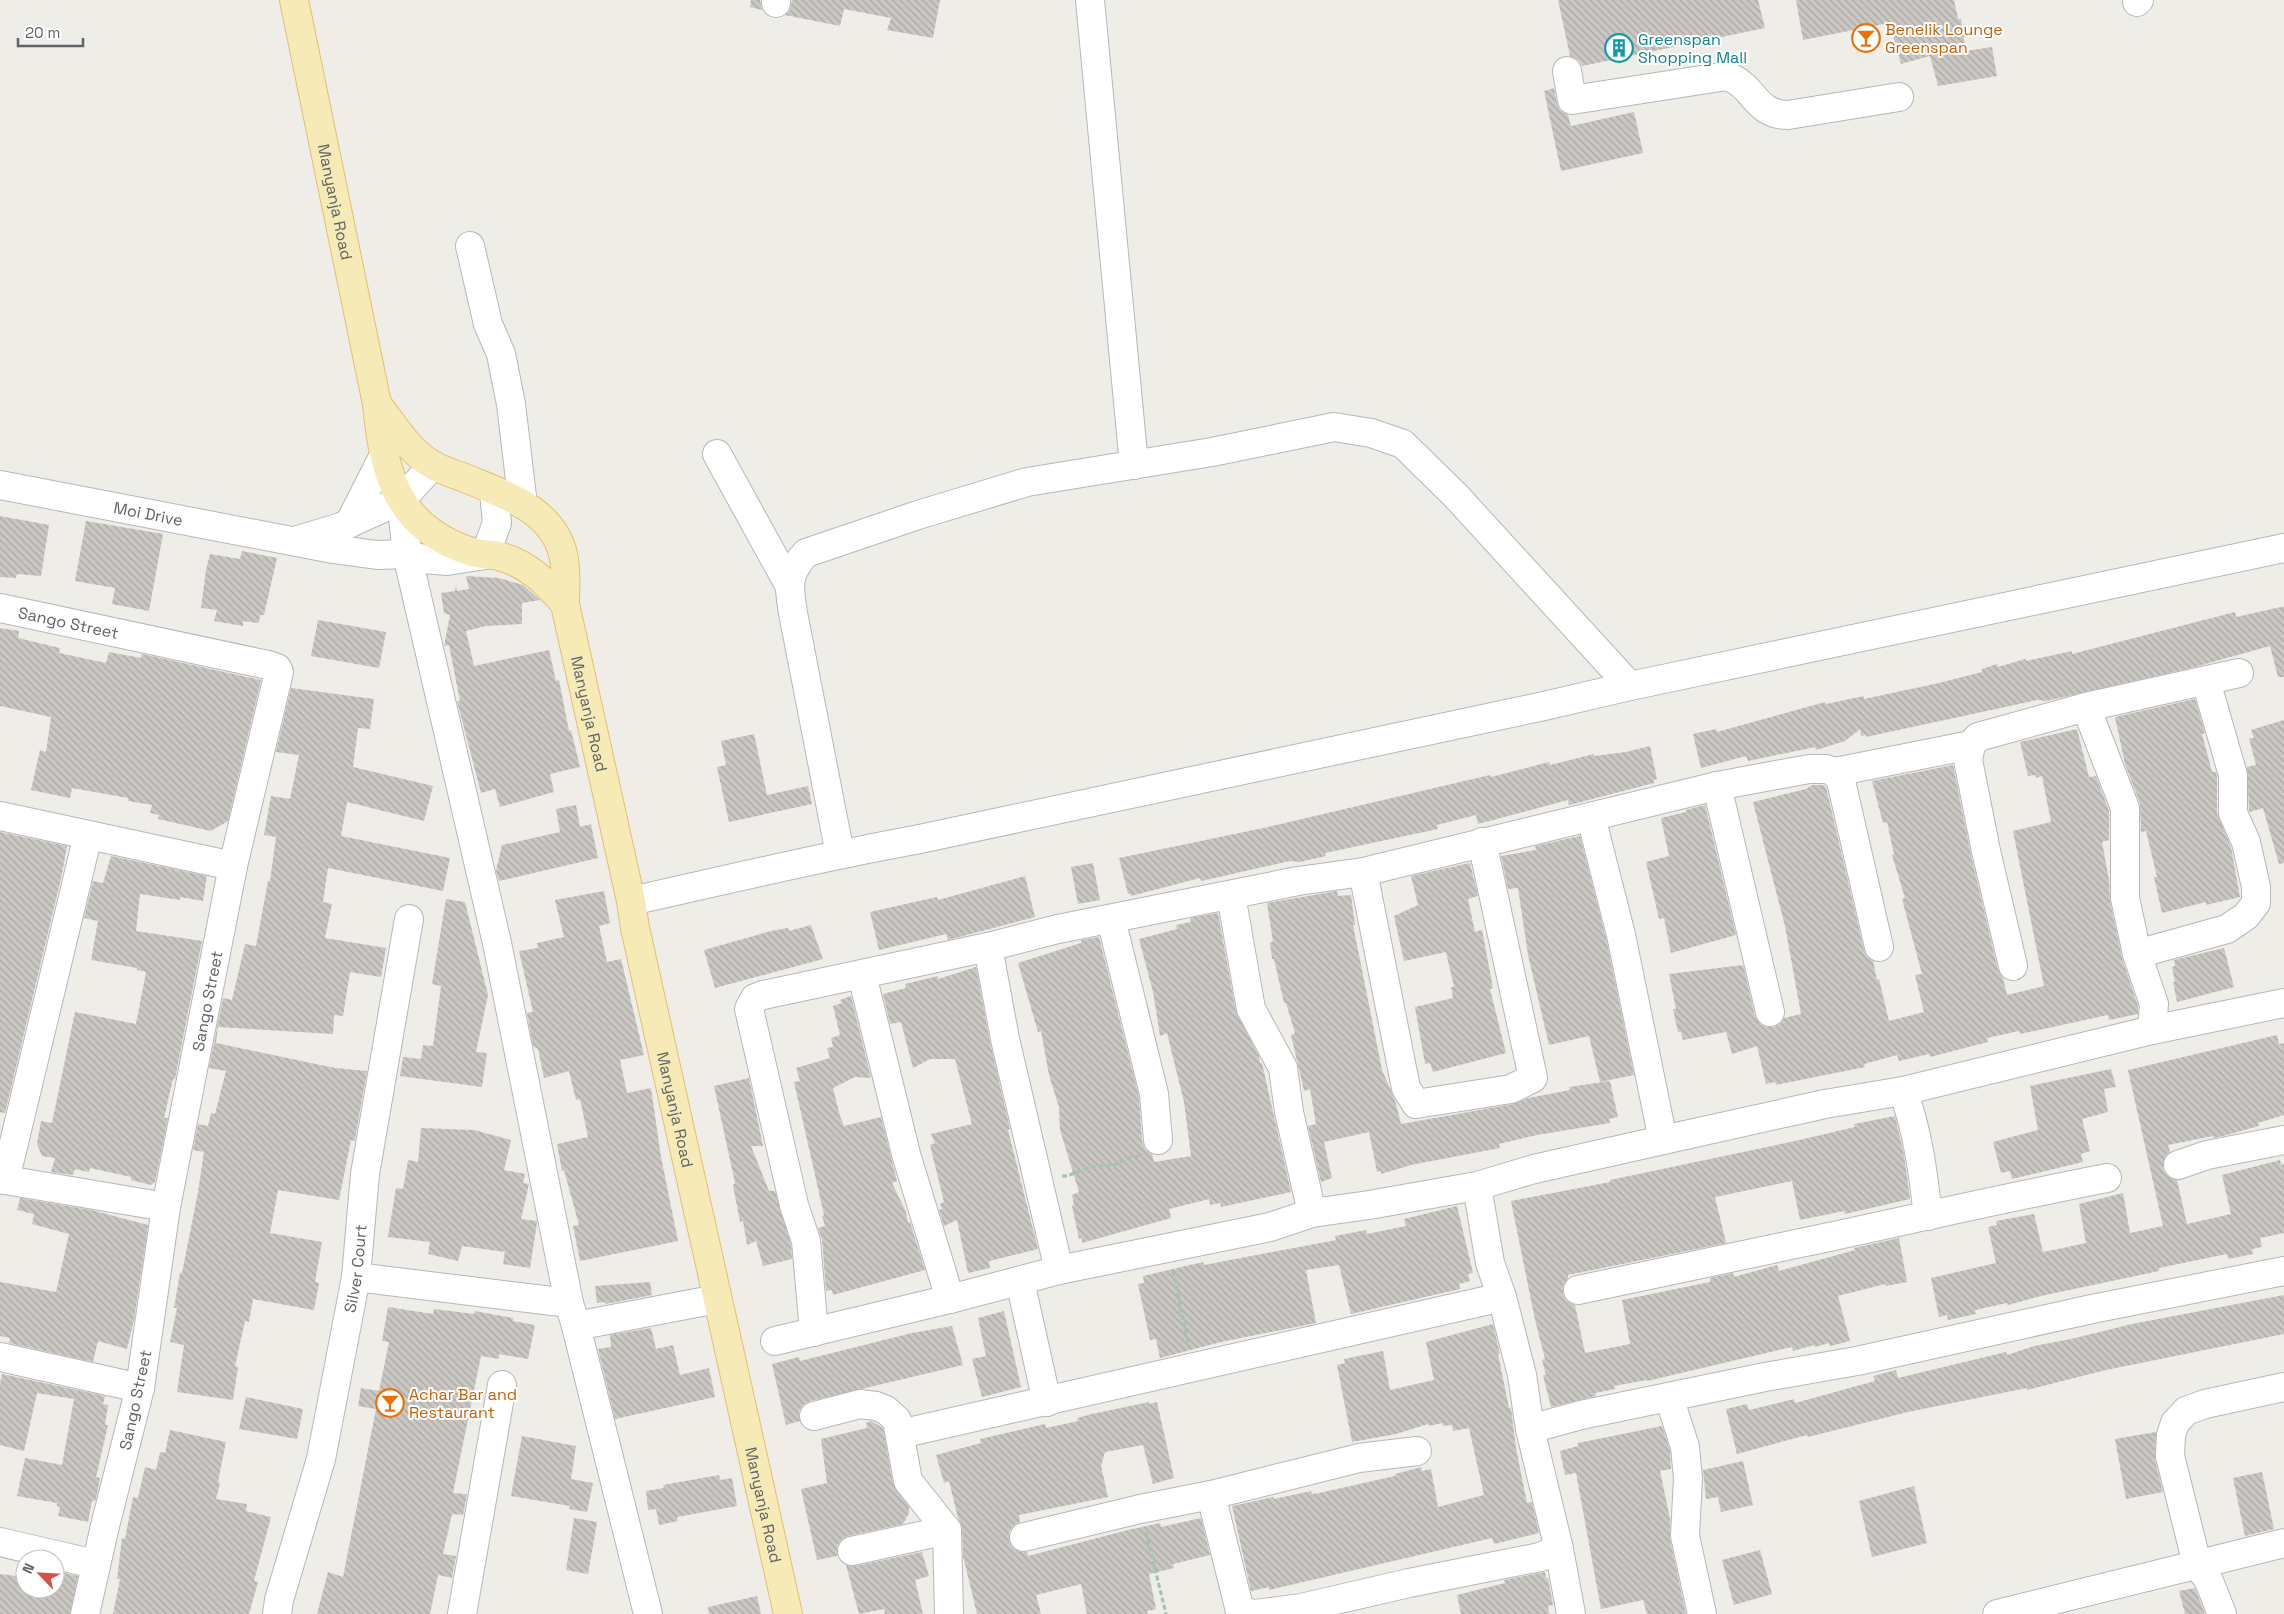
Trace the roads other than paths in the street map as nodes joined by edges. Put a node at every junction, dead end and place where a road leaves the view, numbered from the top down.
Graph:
1 (294, 0) edge
2 (1090, 0) edge
3 (1566, 72) dead end
4 (1899, 97) dead end
5 (470, 246) dead end
6 (377, 404) junction
7 (717, 454) dead end
8 (384, 455) junction
9 (434, 465) junction
10 (1134, 465) junction
11 (0, 485) edge
12 (494, 492) junction
13 (401, 500) junction
14 (523, 505) junction
15 (349, 524) junction
16 (297, 541) junction
17 (2284, 548) edge
18 (407, 554) junction
19 (485, 555) junction
20 (788, 583) junction
21 (566, 604) junction
22 (0, 608) edge
23 (2239, 674) dead end
24 (2206, 681) junction
25 (1630, 686) junction
26 (2086, 707) junction
27 (1971, 745) junction
28 (1834, 772) junction
29 (1717, 786) junction
30 (0, 816) edge
31 (1591, 817) junction
32 (88, 835) junction
33 (1482, 842) junction
34 (840, 854) junction
35 (233, 866) junction
36 (1363, 872) junction
37 (1231, 895) junction
38 (631, 901) junction
39 (409, 919) dead end
40 (1111, 919) junction
41 (988, 947) junction
42 (1879, 948) dead end
43 (2137, 954) junction
44 (2013, 966) dead end
45 (862, 975) junction
46 (2284, 1003) edge
47 (1770, 1012) dead end
48 (2152, 1030) junction
49 (1903, 1091) junction
50 (1158, 1140) road end
51 (1663, 1140) junction
52 (2284, 1140) edge
53 (2178, 1165) dead end
54 (2107, 1178) dead end
55 (3, 1180) edge
56 (1477, 1186) junction
57 (166, 1207) junction
58 (1312, 1213) junction
59 (1928, 1216) junction
60 (1059, 1270) junction
61 (2284, 1271) edge
62 (356, 1277) junction
63 (1020, 1281) junction
64 (1578, 1290) dead end
65 (1502, 1297) junction
66 (717, 1299) junction
67 (950, 1299) junction
68 (572, 1315) junction
69 (814, 1332) junction
70 (775, 1341) dead end
71 (0, 1357) edge
72 (502, 1384) dead end
73 (2284, 1387) edge
74 (140, 1388) junction
75 (1669, 1397) junction
76 (1047, 1402) junction
77 (814, 1416) dead end
78 (1530, 1429) junction
79 (900, 1434) junction
80 (1417, 1451) dead end
81 (1211, 1495) junction
82 (947, 1530) junction
83 (1024, 1537) dead end
84 (0, 1542) edge
85 (2284, 1543) edge
86 (1559, 1549) junction
87 (852, 1552) dead end
88 (95, 1564) junction
89 (2197, 1564) junction
90 (1302, 1611) edge
91 (85, 1614) edge
92 (277, 1614) edge
93 (462, 1614) edge
94 (648, 1614) edge
95 (788, 1614) edge
96 (949, 1614) edge
97 (1255, 1614) edge
98 (1571, 1614) edge
99 (1702, 1614) edge
100 (1997, 1614) edge
101 (2222, 1614) edge

1 - 6 main road, Manyanja Road
2 - 10 street
3 - 4 street
5 - 14 street
6 - 8 main road, Manyanja Road
6 - 9 main road, Manyanja Road
7 - 20 street
8 - 13 main road, Manyanja Road
8 - 15 street
9 - 12 main road, Manyanja Road
9 - 13 street
10 - 20 street
10 - 25 street
11 - 16 street, Moi Drive
12 - 14 main road, Manyanja Road
12 - 19 street
13 - 15 street
13 - 18 street
13 - 19 main road, Manyanja Road
14 - 21 main road, Manyanja Road
15 - 16 street
16 - 18 street, Moi Drive
17 - 25 street
18 - 19 street, Moi Drive
18 - 68 street
19 - 21 main road, Manyanja Road
20 - 34 street
21 - 38 main road, Manyanja Road
22 - 35 street, Sango Street
23 - 24 street
24 - 26 street
24 - 43 street
25 - 34 street
26 - 27 street
26 - 43 street
27 - 28 street
27 - 44 street
28 - 29 street
28 - 42 street
29 - 31 street
29 - 47 street
30 - 32 street
31 - 33 street
31 - 51 street
32 - 35 street
32 - 55 street
33 - 36 street
33 - 36 street
34 - 38 street
35 - 57 street, Sango Street
36 - 37 street
37 - 40 street
37 - 58 street
38 - 66 main road, Manyanja Road
39 - 62 street, Silver Court
40 - 41 street
40 - 50 street
41 - 45 street
41 - 60 street
43 - 48 street
45 - 67 street
45 - 69 street
46 - 48 street
48 - 49 street
49 - 51 street
49 - 59 street
51 - 56 street
52 - 53 street
54 - 59 street
55 - 57 street
56 - 58 street
56 - 65 street
57 - 74 street, Sango Street
58 - 60 street
59 - 64 street
60 - 63 street
61 - 75 street
62 - 68 street
62 - 92 street, Silver Court
63 - 67 street
63 - 76 street
65 - 76 street
65 - 78 street
66 - 68 street
66 - 95 main road, Manyanja Road
67 - 69 street
68 - 94 street
69 - 70 street
71 - 74 street
72 - 93 street
73 - 89 street
74 - 88 street, Sango Street
75 - 78 street
75 - 99 street
76 - 79 street
77 - 79 street
78 - 86 street
79 - 82 street
80 - 81 street
81 - 83 street
81 - 97 street
82 - 87 street
82 - 96 street
84 - 88 street
85 - 89 street
86 - 90 street
86 - 98 street
88 - 91 street, Sango Street
89 - 100 street
89 - 101 street
90 - 97 street

